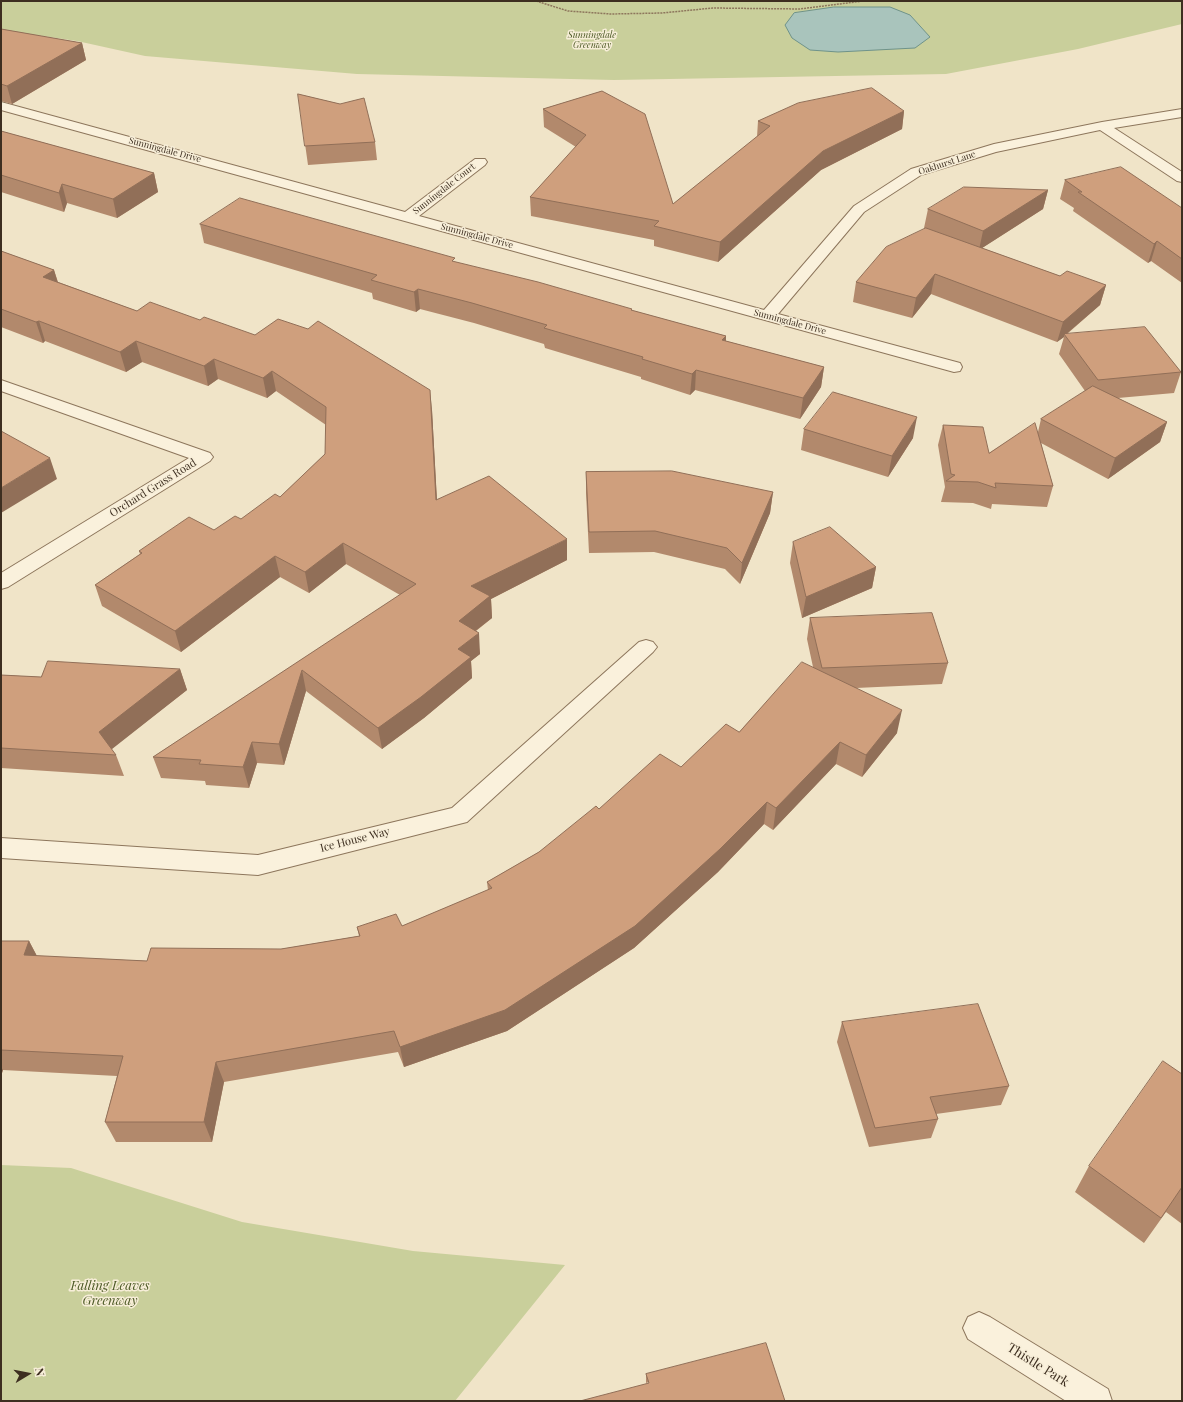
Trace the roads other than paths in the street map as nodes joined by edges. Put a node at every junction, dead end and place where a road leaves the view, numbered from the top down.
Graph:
1 (1, 106) edge
2 (1182, 113) edge
3 (1102, 126) junction
4 (480, 162) dead end
5 (1182, 178) edge
6 (408, 217) junction
7 (768, 316) junction
8 (954, 367) dead end
9 (1, 385) edge
10 (1, 582) edge
11 (646, 647) dead end
12 (1, 848) edge
13 (979, 1328) dead end
14 (1096, 1401) edge

1 - 6 street, Sunningdale Drive
2 - 3 street, Oakhurst Lane
3 - 5 street
3 - 7 street, Oakhurst Lane
4 - 6 street, Sunningdale Court
6 - 7 street, Sunningdale Drive
7 - 8 street, Sunningdale Drive
9 - 10 street, Orchard Grass Road
11 - 12 street, Ice House Way
13 - 14 street, Thistle Park

